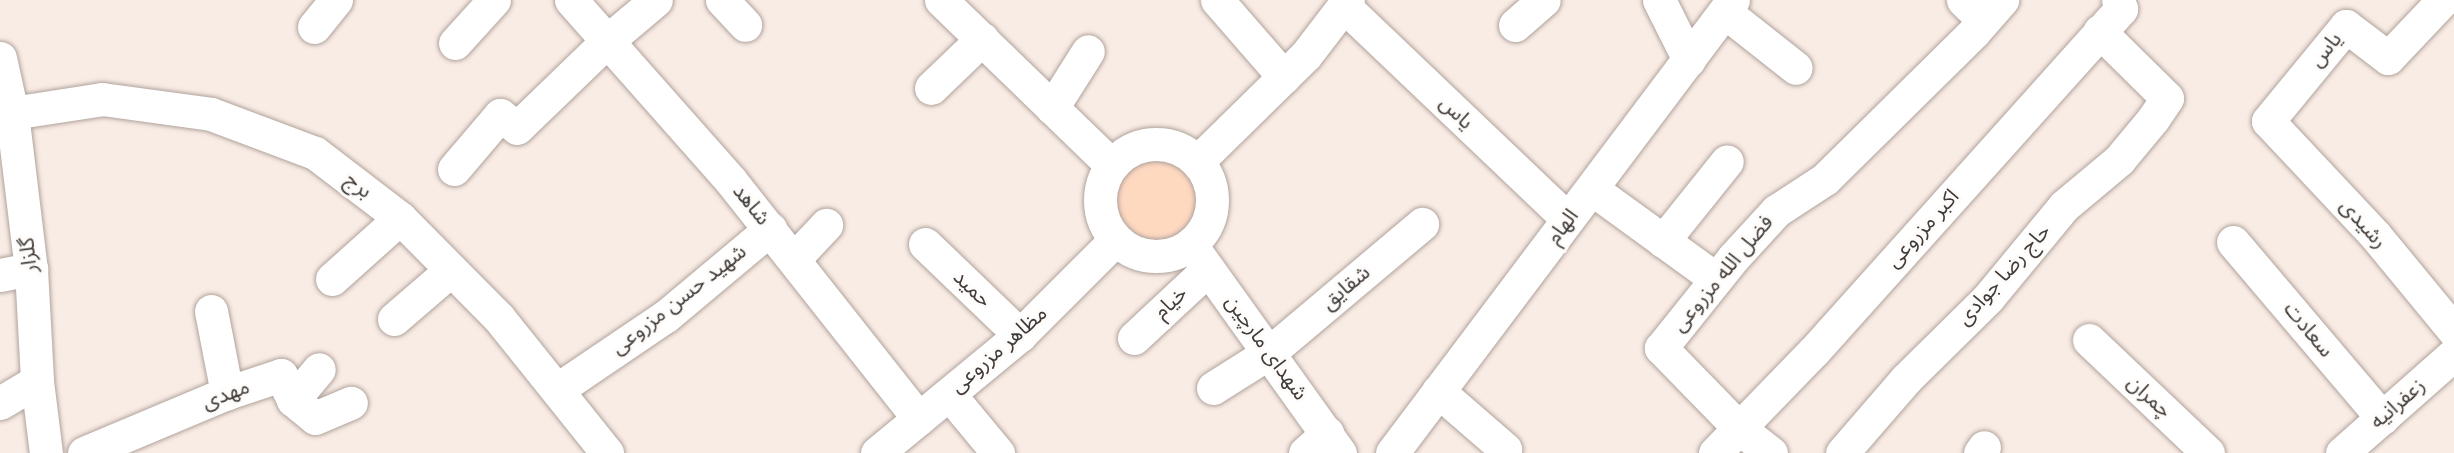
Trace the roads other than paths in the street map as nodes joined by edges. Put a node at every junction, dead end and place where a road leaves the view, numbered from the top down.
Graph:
1 (336, 0) edge
2 (494, 0) edge
3 (571, 0) edge
4 (656, 0) edge
5 (722, 0) edge
6 (941, 0) edge
7 (1217, 0) edge
8 (1544, 0) edge
9 (1659, 0) edge
10 (2118, 0) edge
11 (2443, 0) edge
12 (1346, 3) edge
13 (1729, 6) edge
14 (1983, 7) edge
15 (745, 25) dead end
16 (1515, 25) dead end
17 (314, 27) dead end
18 (2099, 31) junction
19 (982, 39) junction
20 (606, 42) junction
21 (455, 43) dead end
22 (1088, 51) dead end
23 (0, 58) edge
24 (1689, 60) junction
25 (1796, 68) dead end
26 (1284, 77) junction
27 (931, 88) dead end
28 (7, 102) edge
29 (1052, 108) junction
30 (2268, 121) joint
31 (1198, 161) junction
32 (1727, 161) dead end
33 (1111, 165) junction
34 (454, 169) dead end
35 (1592, 189) junction
36 (400, 218) junction
37 (1568, 219) junction
38 (1422, 224) dead end
39 (826, 225) dead end
40 (770, 229) junction
41 (1115, 240) junction
42 (1663, 241) junction
43 (2234, 242) dead end
44 (925, 243) dead end
45 (1200, 257) junction
46 (794, 259) junction
47 (451, 270) junction
48 (16, 272) edge
49 (332, 279) dead end
50 (1716, 279) junction
51 (211, 311) dead end
52 (394, 319) dead end
53 (2454, 331) edge
54 (1020, 335) junction
55 (1134, 338) dead end
56 (2089, 340) dead end
57 (1270, 352) junction
58 (2454, 354) edge
59 (319, 369) dead end
60 (37, 381) junction
61 (1213, 388) dead end
62 (558, 389) junction
63 (1438, 392) junction
64 (227, 393) junction
65 (949, 394) junction
66 (293, 400) junction
67 (0, 403) edge
68 (351, 403) dead end
69 (2382, 418) junction
70 (919, 419) junction
71 (1739, 428) junction
72 (1324, 446) edge
73 (1505, 449) dead end
74 (46, 453) edge
75 (84, 453) edge
76 (607, 453) edge
77 (877, 453) edge
78 (998, 453) edge
79 (1392, 453) edge
80 (1715, 453) edge
81 (1771, 453) edge
82 (1842, 453) edge
83 (2208, 453) edge
84 (2342, 453) edge

1 - 17 street
2 - 21 street
3 - 20 street, شاهد
4 - 20 street
5 - 15 street
6 - 19 street
7 - 26 street
8 - 16 street
9 - 24 street
10 - 18 street, اکبر مزروعی
11 - 30 street, یاس
12 - 26 street
12 - 37 street, یاس
13 - 24 street, الهام
13 - 25 street
14 - 50 street, فضل الله مزروعی
18 - 71 street, اکبر مزروعی
18 - 82 street, حاج رضا جوادی
19 - 27 street
19 - 29 street
20 - 34 street
20 - 40 street, شاهد
22 - 29 street
23 - 28 street, گلزار
24 - 35 street, الهام
26 - 31 street
28 - 36 street, برج
28 - 48 street, گلزار
29 - 33 street
30 - 53 street, رشیدی
31 - 33 street
31 - 45 street
32 - 42 street
33 - 41 street
35 - 37 street, الهام
35 - 42 street
36 - 47 street, برج
36 - 49 street
37 - 63 street, الهام
38 - 57 street, شقایق
39 - 46 street
40 - 46 street, شاهد
40 - 62 street, شهید حسن مزروعی
41 - 45 street
41 - 54 street, مظاهر مزروعی
42 - 50 street
43 - 69 street, سعادت
44 - 54 street, حمید
45 - 55 street, خیام
45 - 57 street, شهدای مارچین
46 - 70 street, شاهد
47 - 52 street
47 - 62 street, برج
48 - 60 street, گلزار
50 - 71 street, فضل الله مزروعی
51 - 64 street
54 - 65 street, مظاهر مزروعی
56 - 83 street, چمران
57 - 61 street, شقایق
57 - 72 street, شهدای مارچین
58 - 69 street, زعفرانیه
59 - 66 street
60 - 67 street
60 - 74 street, گلزار
62 - 76 street, برج
63 - 73 street
63 - 79 street, الهام
64 - 66 street, مهدی
64 - 75 street, مهدی
65 - 70 street, مظاهر مزروعی
65 - 78 street
66 - 68 street, مهدی
69 - 84 street, زعفرانیه
70 - 77 street, مظاهر مزروعی
71 - 80 street, اکبر مزروعی
71 - 81 street, فضل الله مزروعی

